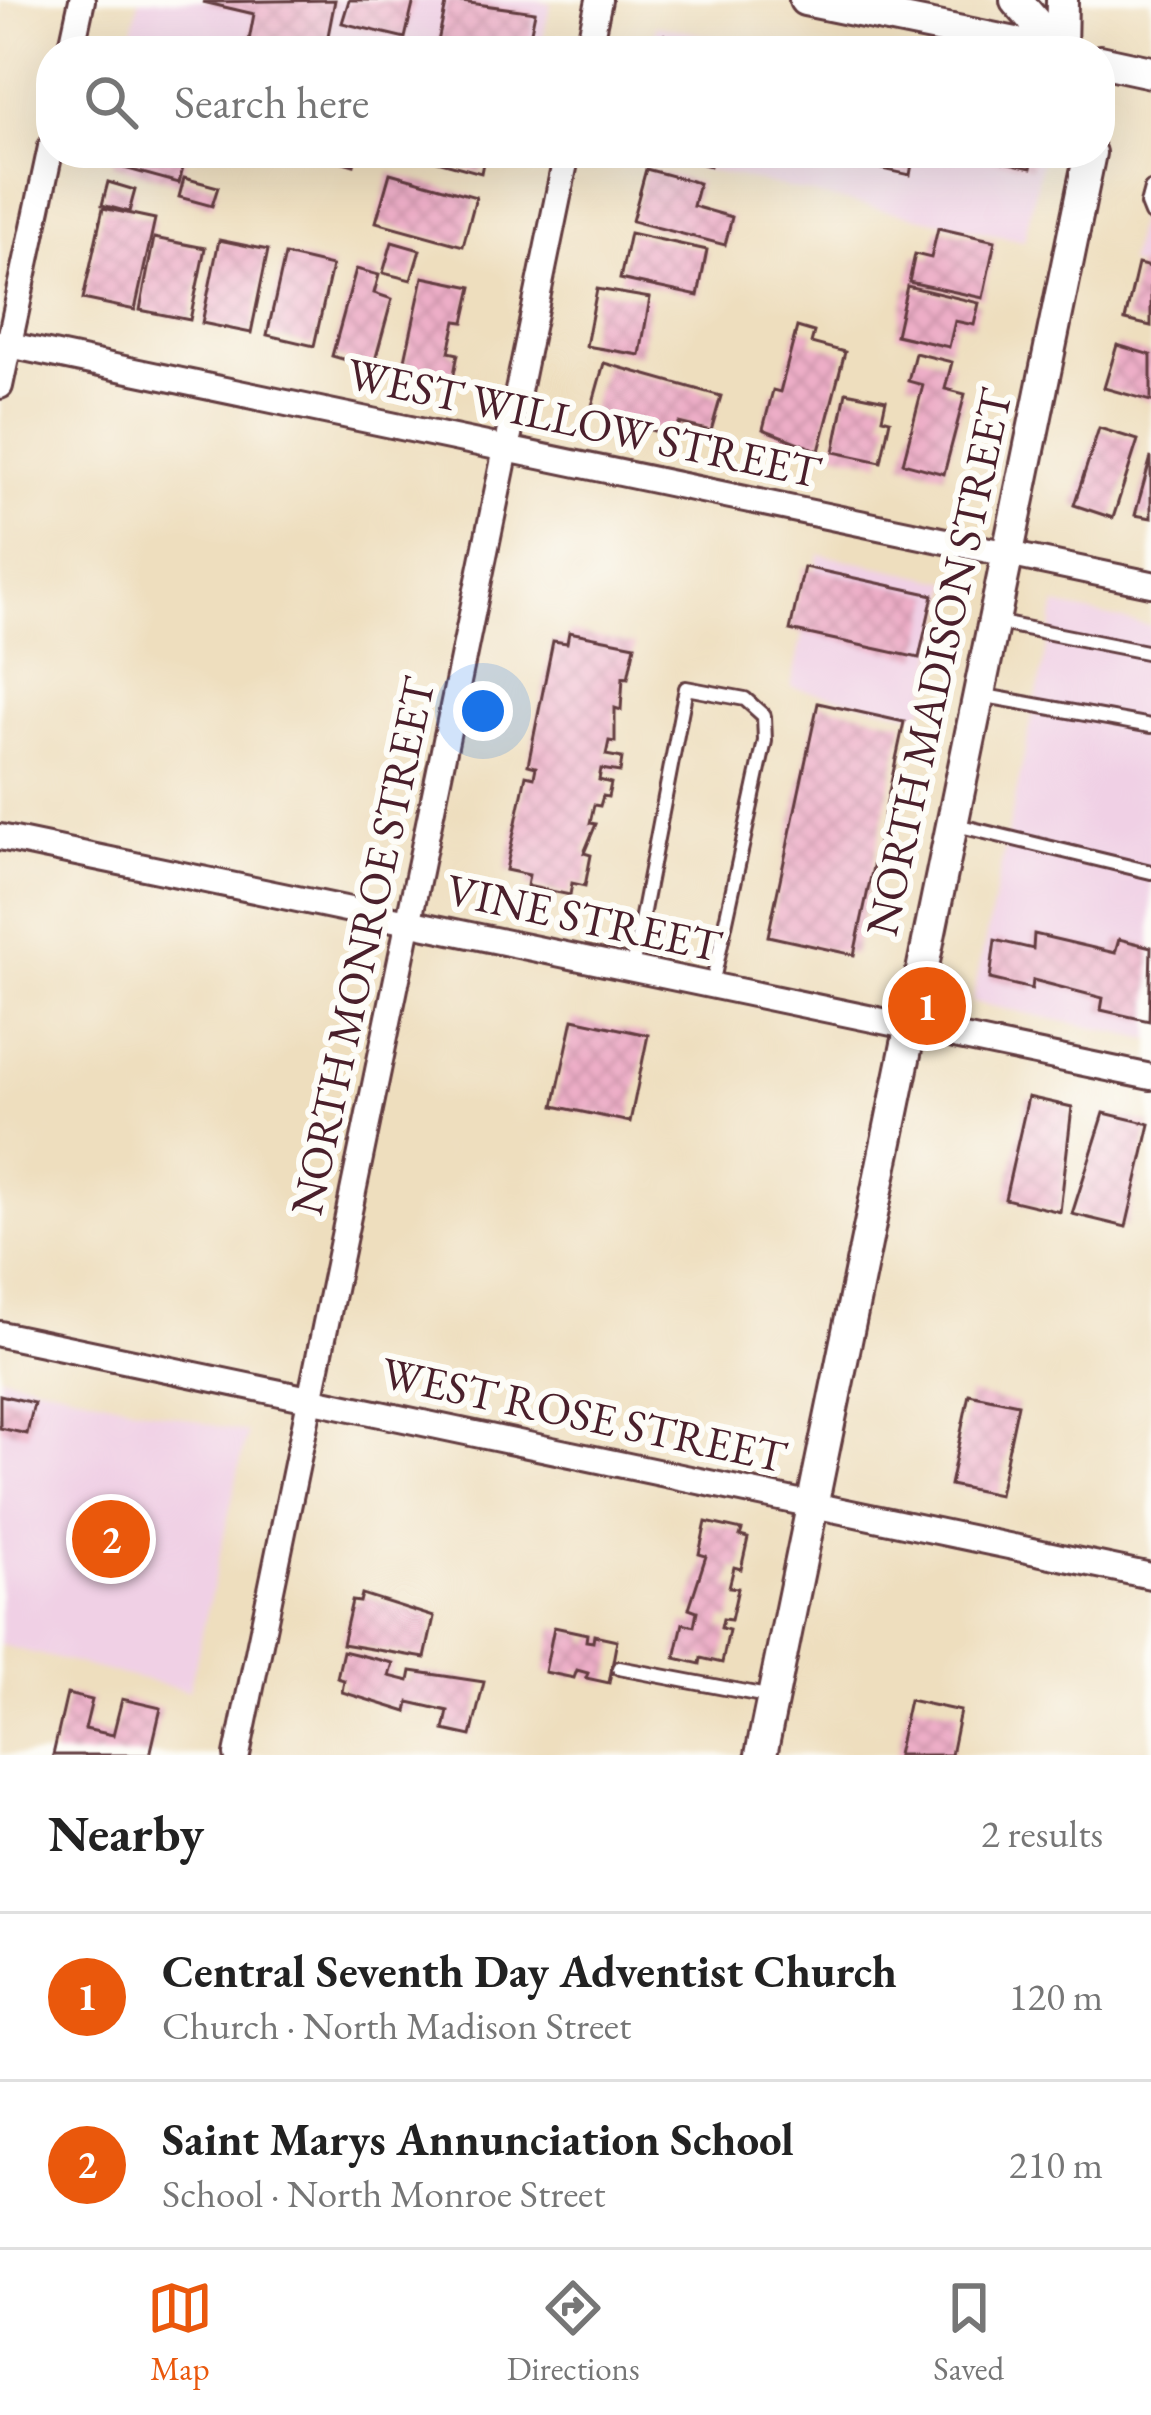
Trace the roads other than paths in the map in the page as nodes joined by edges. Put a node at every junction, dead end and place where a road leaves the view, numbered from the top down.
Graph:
1 (82, 0) edge
2 (599, 0) edge
3 (805, 0) edge
4 (936, 0) edge
5 (1016, 0) edge
6 (1062, 0) edge
7 (909, 21) junction
8 (74, 36) edge
9 (591, 36) edge
10 (984, 36) edge
11 (1046, 36) edge
12 (1059, 36) edge
13 (1115, 64) edge
14 (1151, 71) edge
15 (46, 168) edge
16 (564, 168) edge
17 (1087, 168) edge
18 (1151, 189) edge
19 (1151, 214) edge
20 (4, 344) edge
21 (0, 386) edge
22 (504, 447) junction
23 (1008, 553) junction
24 (1151, 584) edge
25 (994, 622) junction
26 (1151, 653) edge
27 (979, 694) junction
28 (1151, 726) edge
29 (951, 824) junction
30 (0, 837) edge
31 (1151, 872) edge
32 (411, 924) junction
33 (632, 970) junction
34 (711, 986) junction
35 (908, 1027) junction
36 (1150, 1071) edge
37 (0, 1334) edge
38 (311, 1399) junction
39 (812, 1505) junction
40 (1151, 1576) edge
41 (619, 1668) dead end
42 (773, 1697) junction
43 (237, 1755) edge
44 (761, 1755) edge

1 - 8 street
2 - 9 street
3 - 7 street
4 - 7 street
5 - 11 street
6 - 12 street
7 - 10 street
13 - 14 street
15 - 20 street
16 - 22 street, NORTH MONROE STREET
17 - 23 street, NORTH MADISON STREET
18 - 19 lane
20 - 21 street
20 - 22 street, WEST WILLOW STREET
22 - 23 street, WEST WILLOW STREET
22 - 32 street, NORTH MONROE STREET
23 - 24 street, WEST WILLOW STREET
23 - 25 street, NORTH MADISON STREET
25 - 26 lane
25 - 27 street, NORTH MADISON STREET
27 - 28 lane
27 - 29 street, NORTH MADISON STREET
29 - 31 lane
29 - 35 street, NORTH MADISON STREET
30 - 32 street, VINE STREET
32 - 33 street, VINE STREET
32 - 38 street, NORTH MONROE STREET
33 - 34 street, VINE STREET
33 - 34 lane
34 - 35 street, VINE STREET
35 - 36 street, VINE STREET
35 - 39 street, NORTH MADISON STREET
37 - 38 street, WEST ROSE STREET
38 - 39 street, WEST ROSE STREET
38 - 43 street, NORTH MONROE STREET
39 - 40 street, WEST ROSE STREET
39 - 42 street, NORTH MADISON STREET
41 - 42 lane
42 - 44 street, NORTH MADISON STREET

